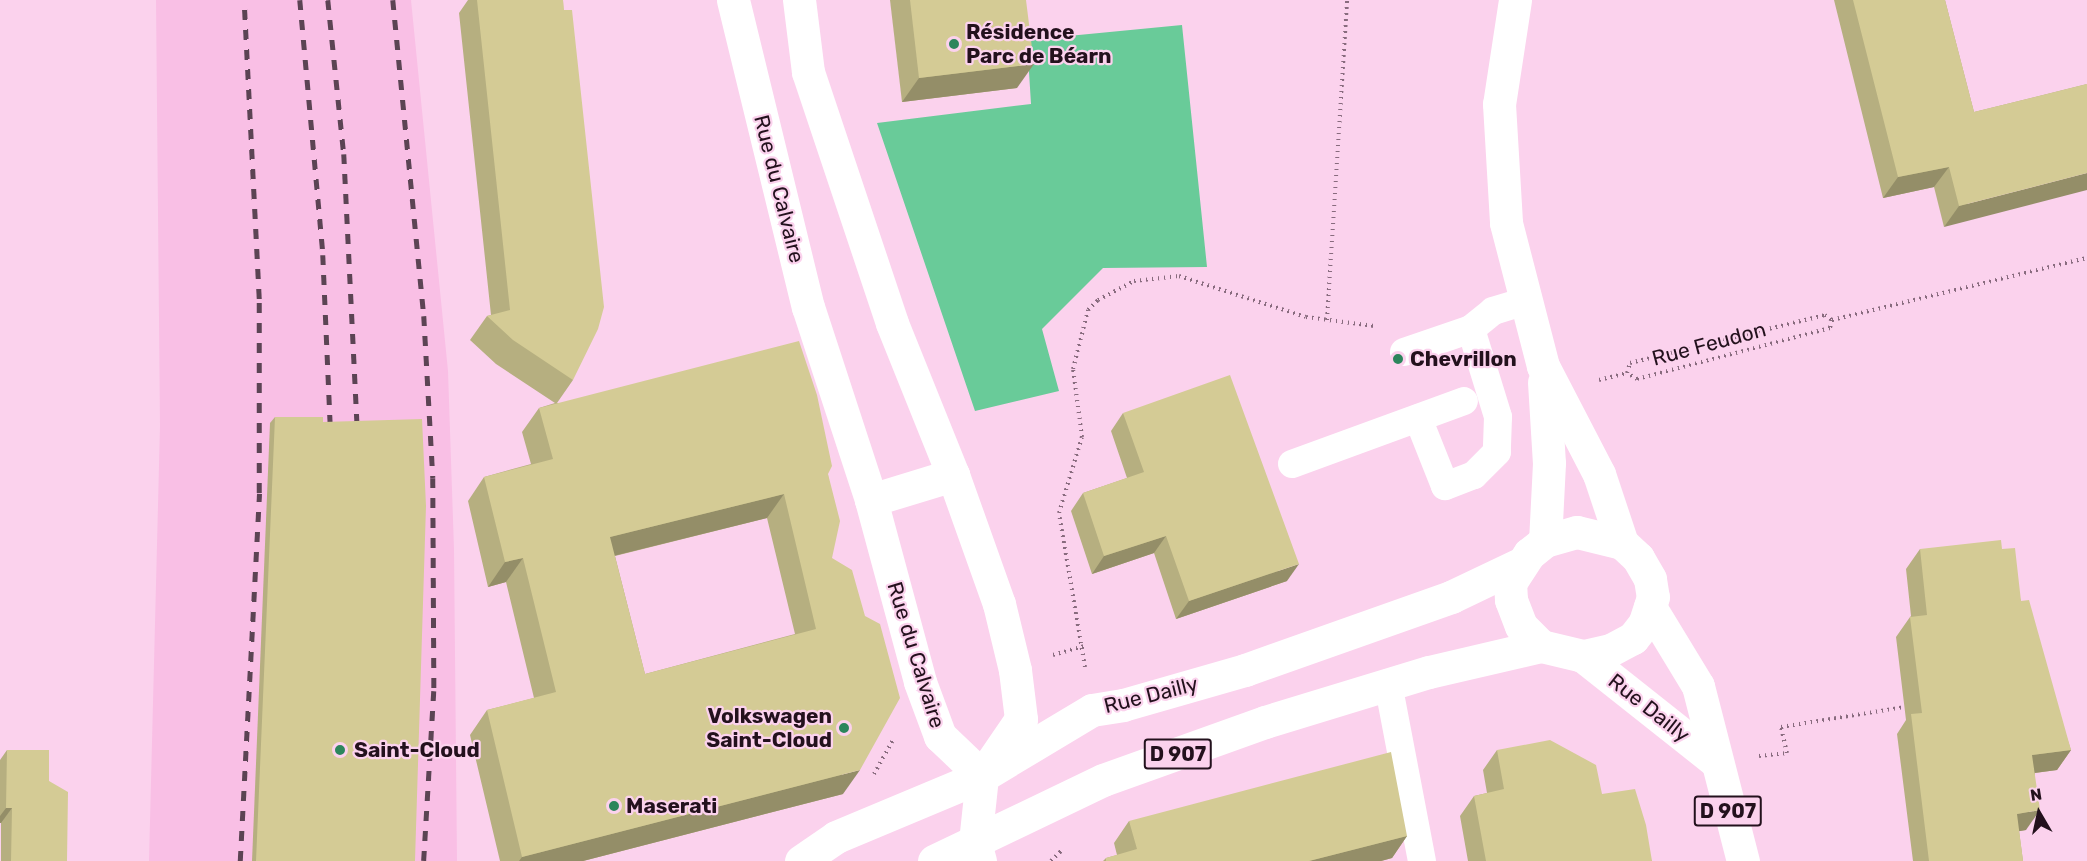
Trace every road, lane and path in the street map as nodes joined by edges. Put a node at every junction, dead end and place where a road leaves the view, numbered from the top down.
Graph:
1 (733, 0) edge
2 (799, 0) edge
3 (1347, 0) edge
4 (1515, 0) edge
5 (2087, 258) edge
6 (1526, 301) junction
7 (1328, 320) junction
8 (1832, 320) junction
9 (1381, 327) dead end
10 (1471, 329) junction
11 (1404, 352) dead end
12 (1543, 366) junction
13 (1464, 401) dead end
14 (1419, 418) junction
15 (1292, 464) dead end
16 (953, 475) junction
17 (871, 500) junction
18 (1545, 541) junction
19 (1622, 543) junction
20 (1518, 565) junction
21 (1650, 608) junction
22 (1084, 646) junction
23 (1541, 646) junction
24 (1583, 656) junction
25 (1044, 658) dead end
26 (1086, 677) dead end
27 (1388, 683) junction
28 (1905, 707) dead end
29 (899, 729) edge
30 (1714, 760) junction
31 (982, 776) junction
32 (871, 780) edge
33 (977, 852) edge
34 (801, 861) edge
35 (934, 861) edge
36 (1422, 861) edge
37 (1743, 861) edge

1 - 17 main road, Rue du Calvaire
2 - 16 main road
3 - 7 path
4 - 6 main road
5 - 8 path, Rue Feudon
6 - 10 lane
6 - 12 main road
7 - 9 path
7 - 22 path
8 - 8 path, Rue Feudon
10 - 11 lane
10 - 14 lane
12 - 18 main road
12 - 19 main road
13 - 14 lane
14 - 15 lane
16 - 17 main road
16 - 31 main road
17 - 31 main road, Rue du Calvaire
18 - 19 main road, Rue Dailly
18 - 20 main road, Rue Dailly
19 - 21 main road
20 - 23 main road
20 - 31 main road, Rue Dailly
21 - 24 main road, Rue Dailly / D 907
21 - 30 main road, Rue Dailly / D 907
22 - 25 path
22 - 26 path
23 - 24 main road, Rue Dailly / D 907
23 - 27 main road, Rue Dailly / D 907
24 - 30 main road, Rue Dailly / D 907
27 - 33 main road, Rue Dailly / D 907
27 - 36 lane
28 - 30 path
29 - 32 path
30 - 37 main road, Rue Dailly / D 907
31 - 33 main road
31 - 34 main road, Rue Dailly
33 - 35 main road, Rue Dailly / D 907

